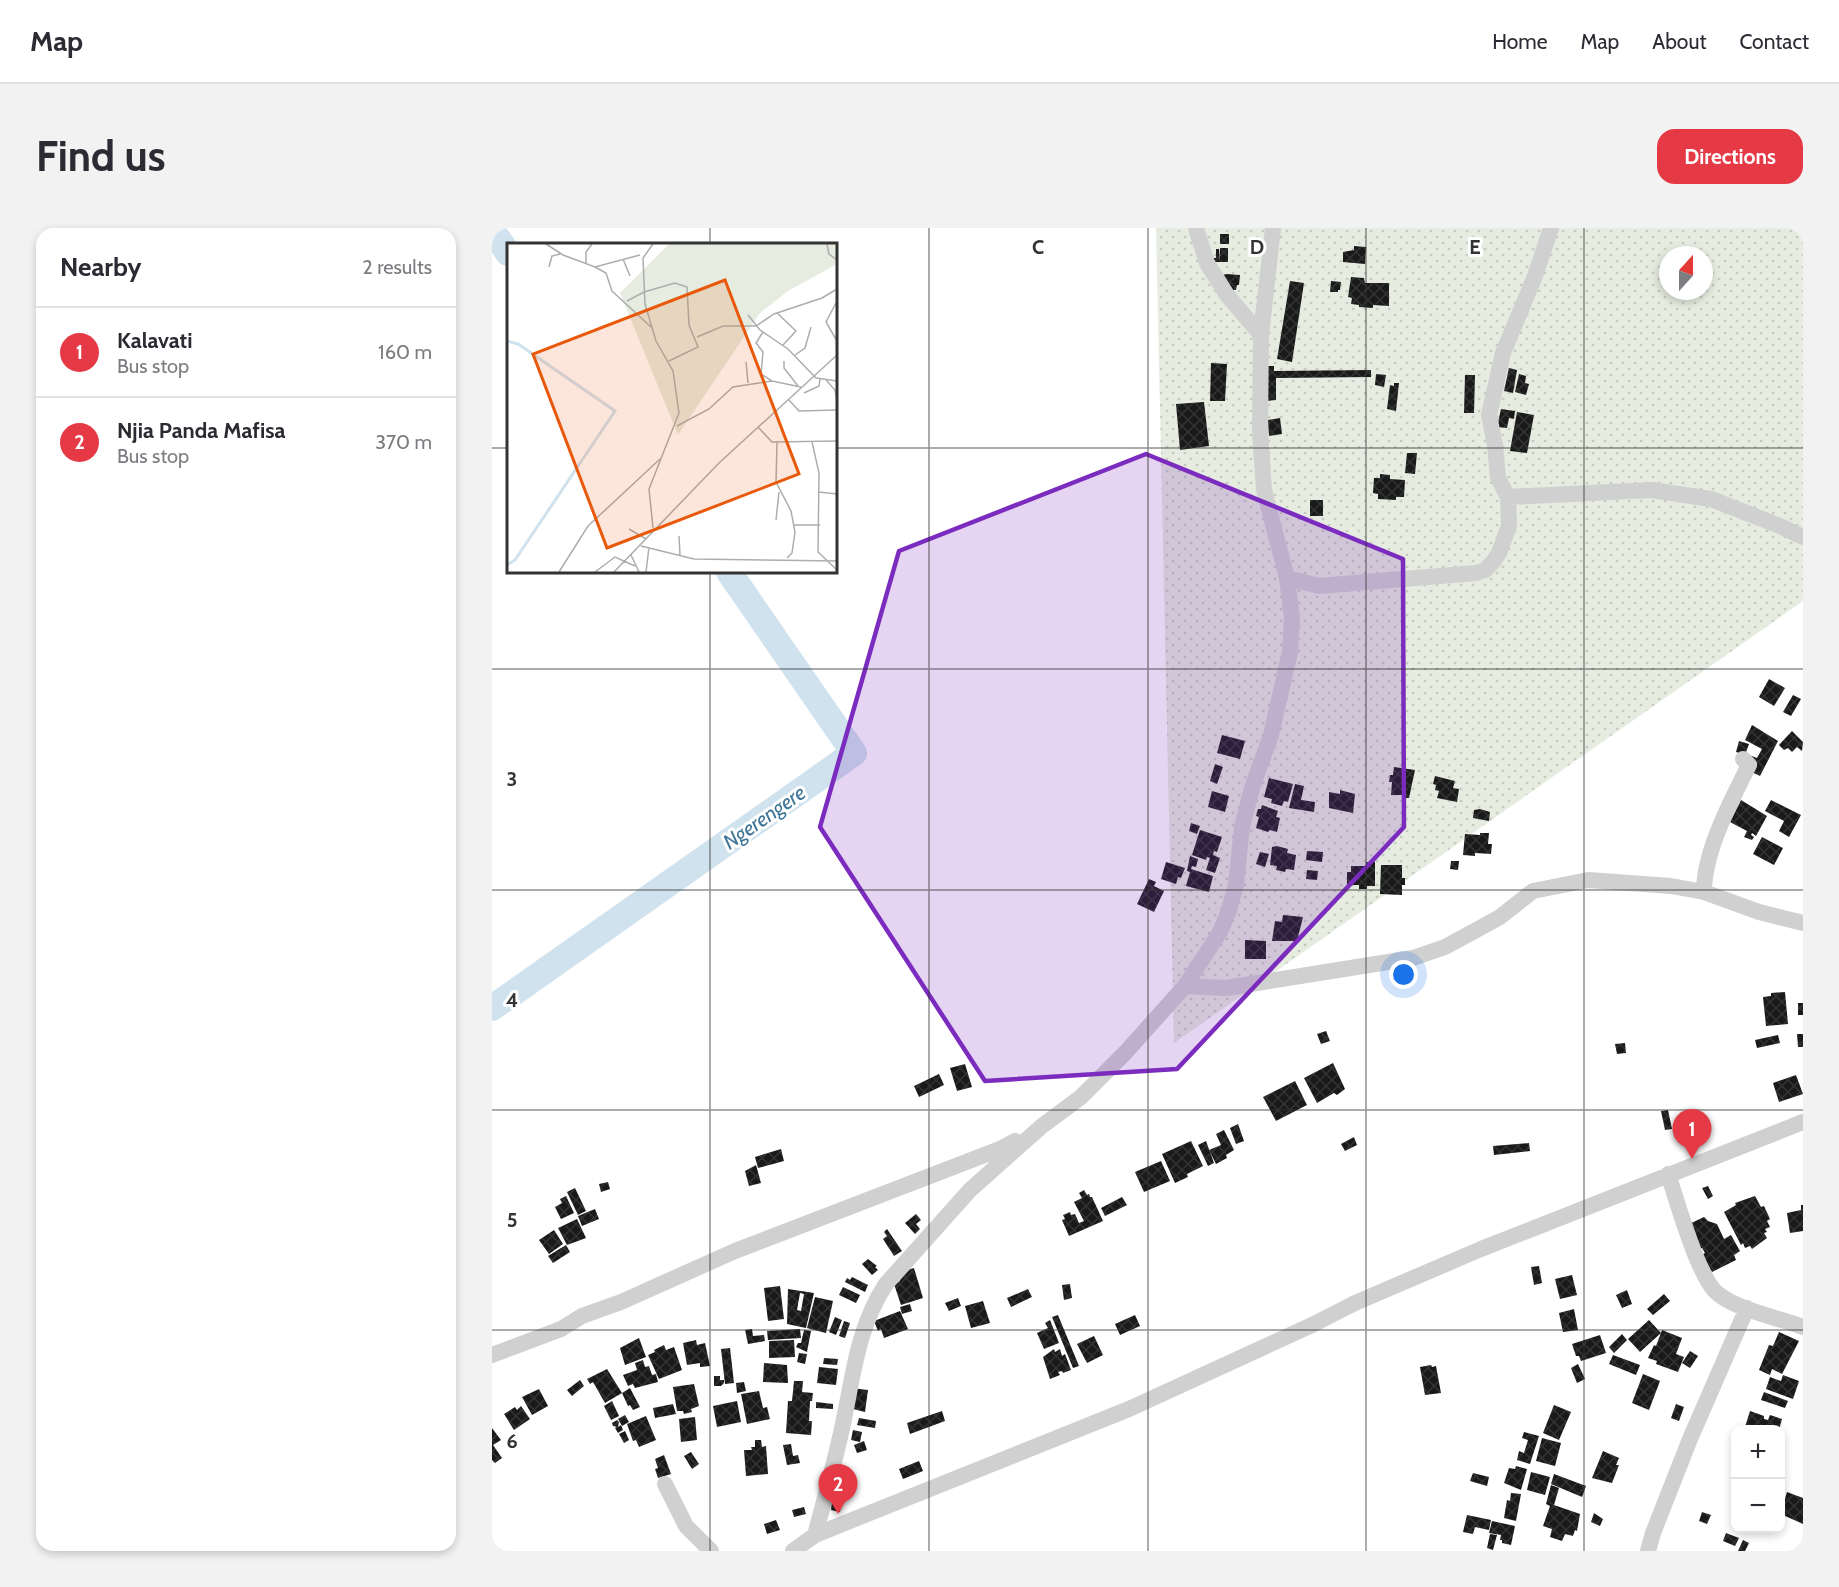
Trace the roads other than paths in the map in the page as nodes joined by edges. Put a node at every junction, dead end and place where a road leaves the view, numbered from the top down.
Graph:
1 (1196, 228) edge
2 (1273, 228) edge
3 (1551, 228) edge
4 (1261, 335) junction
5 (1508, 497) junction
6 (1803, 537) edge
7 (1287, 578) junction
8 (1743, 759) dead end
9 (1704, 892) junction
10 (1803, 923) edge
11 (1185, 986) junction
12 (1803, 1122) edge
13 (1042, 1126) junction
14 (1668, 1174) junction
15 (1747, 1308) junction
16 (1803, 1327) edge
17 (492, 1355) edge
18 (665, 1484) dead end
19 (815, 1535) junction
20 (711, 1551) edge
21 (793, 1551) edge
22 (1648, 1551) edge

1 - 4 street
2 - 4 street
3 - 5 street
4 - 7 street
5 - 6 street
5 - 7 street
7 - 11 street
8 - 9 street
9 - 10 street
9 - 11 street
11 - 13 street
12 - 14 street
13 - 17 street
13 - 19 street
14 - 15 street
14 - 19 street
15 - 16 street
15 - 22 street
18 - 20 street
19 - 21 street

